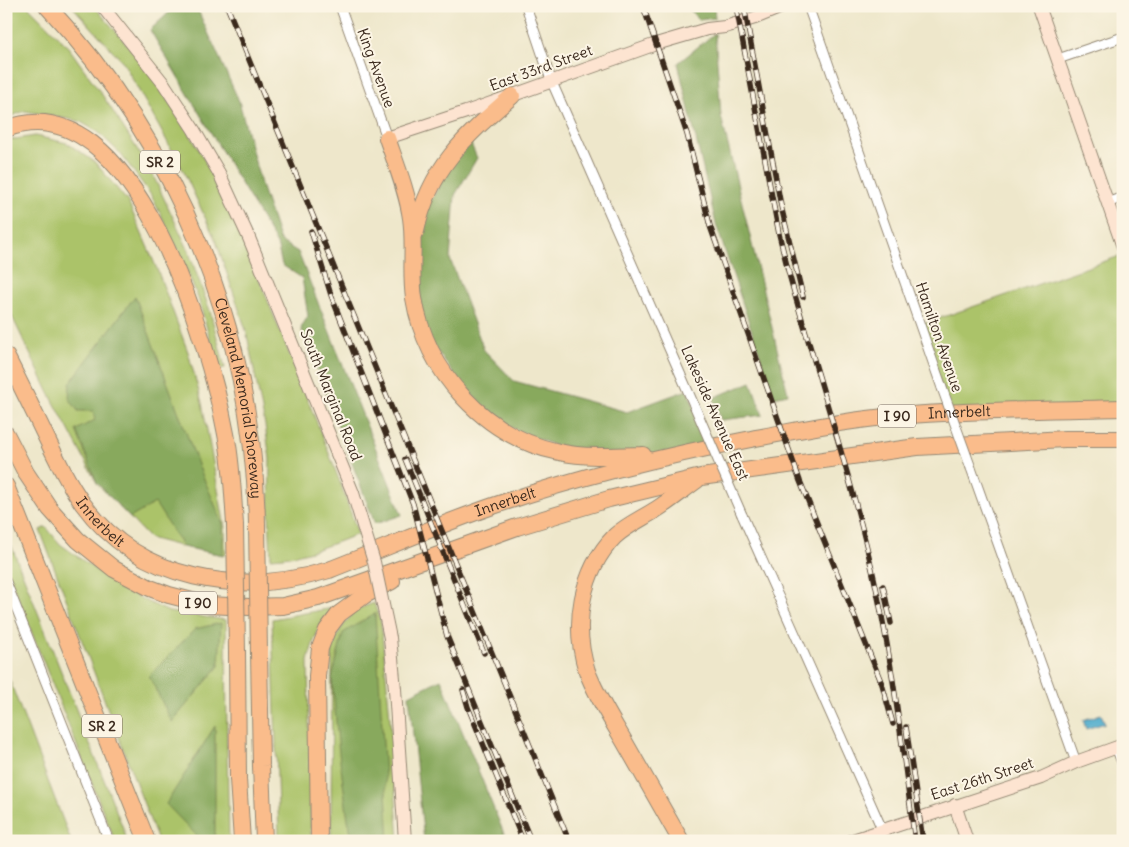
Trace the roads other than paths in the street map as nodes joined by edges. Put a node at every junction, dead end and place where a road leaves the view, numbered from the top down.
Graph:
1 (47, 6) edge
2 (102, 6) edge
3 (340, 6) edge
4 (526, 6) edge
5 (764, 6) edge
6 (784, 6) edge
7 (808, 6) edge
8 (1040, 6) edge
9 (707, 29) junction
10 (1123, 37) edge
11 (1058, 59) junction
12 (552, 80) junction
13 (512, 96) junction
14 (6, 129) edge
15 (387, 138) junction
16 (1123, 197) edge
17 (1107, 203) junction
18 (413, 246) junction
19 (1123, 247) edge
20 (6, 356) edge
21 (1123, 408) edge
22 (6, 434) edge
23 (1123, 439) edge
24 (675, 455) junction
25 (701, 477) junction
26 (6, 486) edge
27 (454, 549) junction
28 (6, 582) edge
29 (1120, 746) edge
30 (1076, 762) junction
31 (1123, 765) edge
32 (955, 806) junction
33 (882, 829) junction
34 (145, 836) edge
35 (109, 841) edge
36 (242, 841) edge
37 (264, 841) edge
38 (319, 841) edge
39 (405, 841) edge
40 (681, 841) edge
41 (850, 841) edge
42 (967, 841) edge

1 - 37 highway, Cleveland Memorial Shoreway / SR 2, bridge
2 - 39 street, South Marginal Road, bridge
3 - 15 street, King Avenue
4 - 12 street, Lakeside Avenue East
5 - 9 street, East 33rd Street
6 - 9 street, East 33rd Street
7 - 30 street, Hamilton Avenue, bridge
8 - 11 street
9 - 12 street, East 33rd Street
10 - 11 street
11 - 17 street
12 - 13 street, East 33rd Street
12 - 33 street, Lakeside Avenue East, bridge
13 - 15 street, East 33rd Street
13 - 18 highway
14 - 36 highway, bridge
15 - 18 highway
16 - 17 street
17 - 19 street
18 - 24 highway
20 - 24 highway, Innerbelt / I 90
21 - 24 highway, Innerbelt / I 90
22 - 27 highway, Innerbelt / I 90
23 - 25 highway, Innerbelt / I 90
25 - 27 highway, Innerbelt / I 90
25 - 40 highway
26 - 34 highway, SR 2
27 - 38 highway
28 - 35 street
29 - 30 street, East 26th Street
29 - 31 street
30 - 32 street, East 26th Street
32 - 33 street, East 26th Street
32 - 42 street
33 - 41 street, East 26th Street

